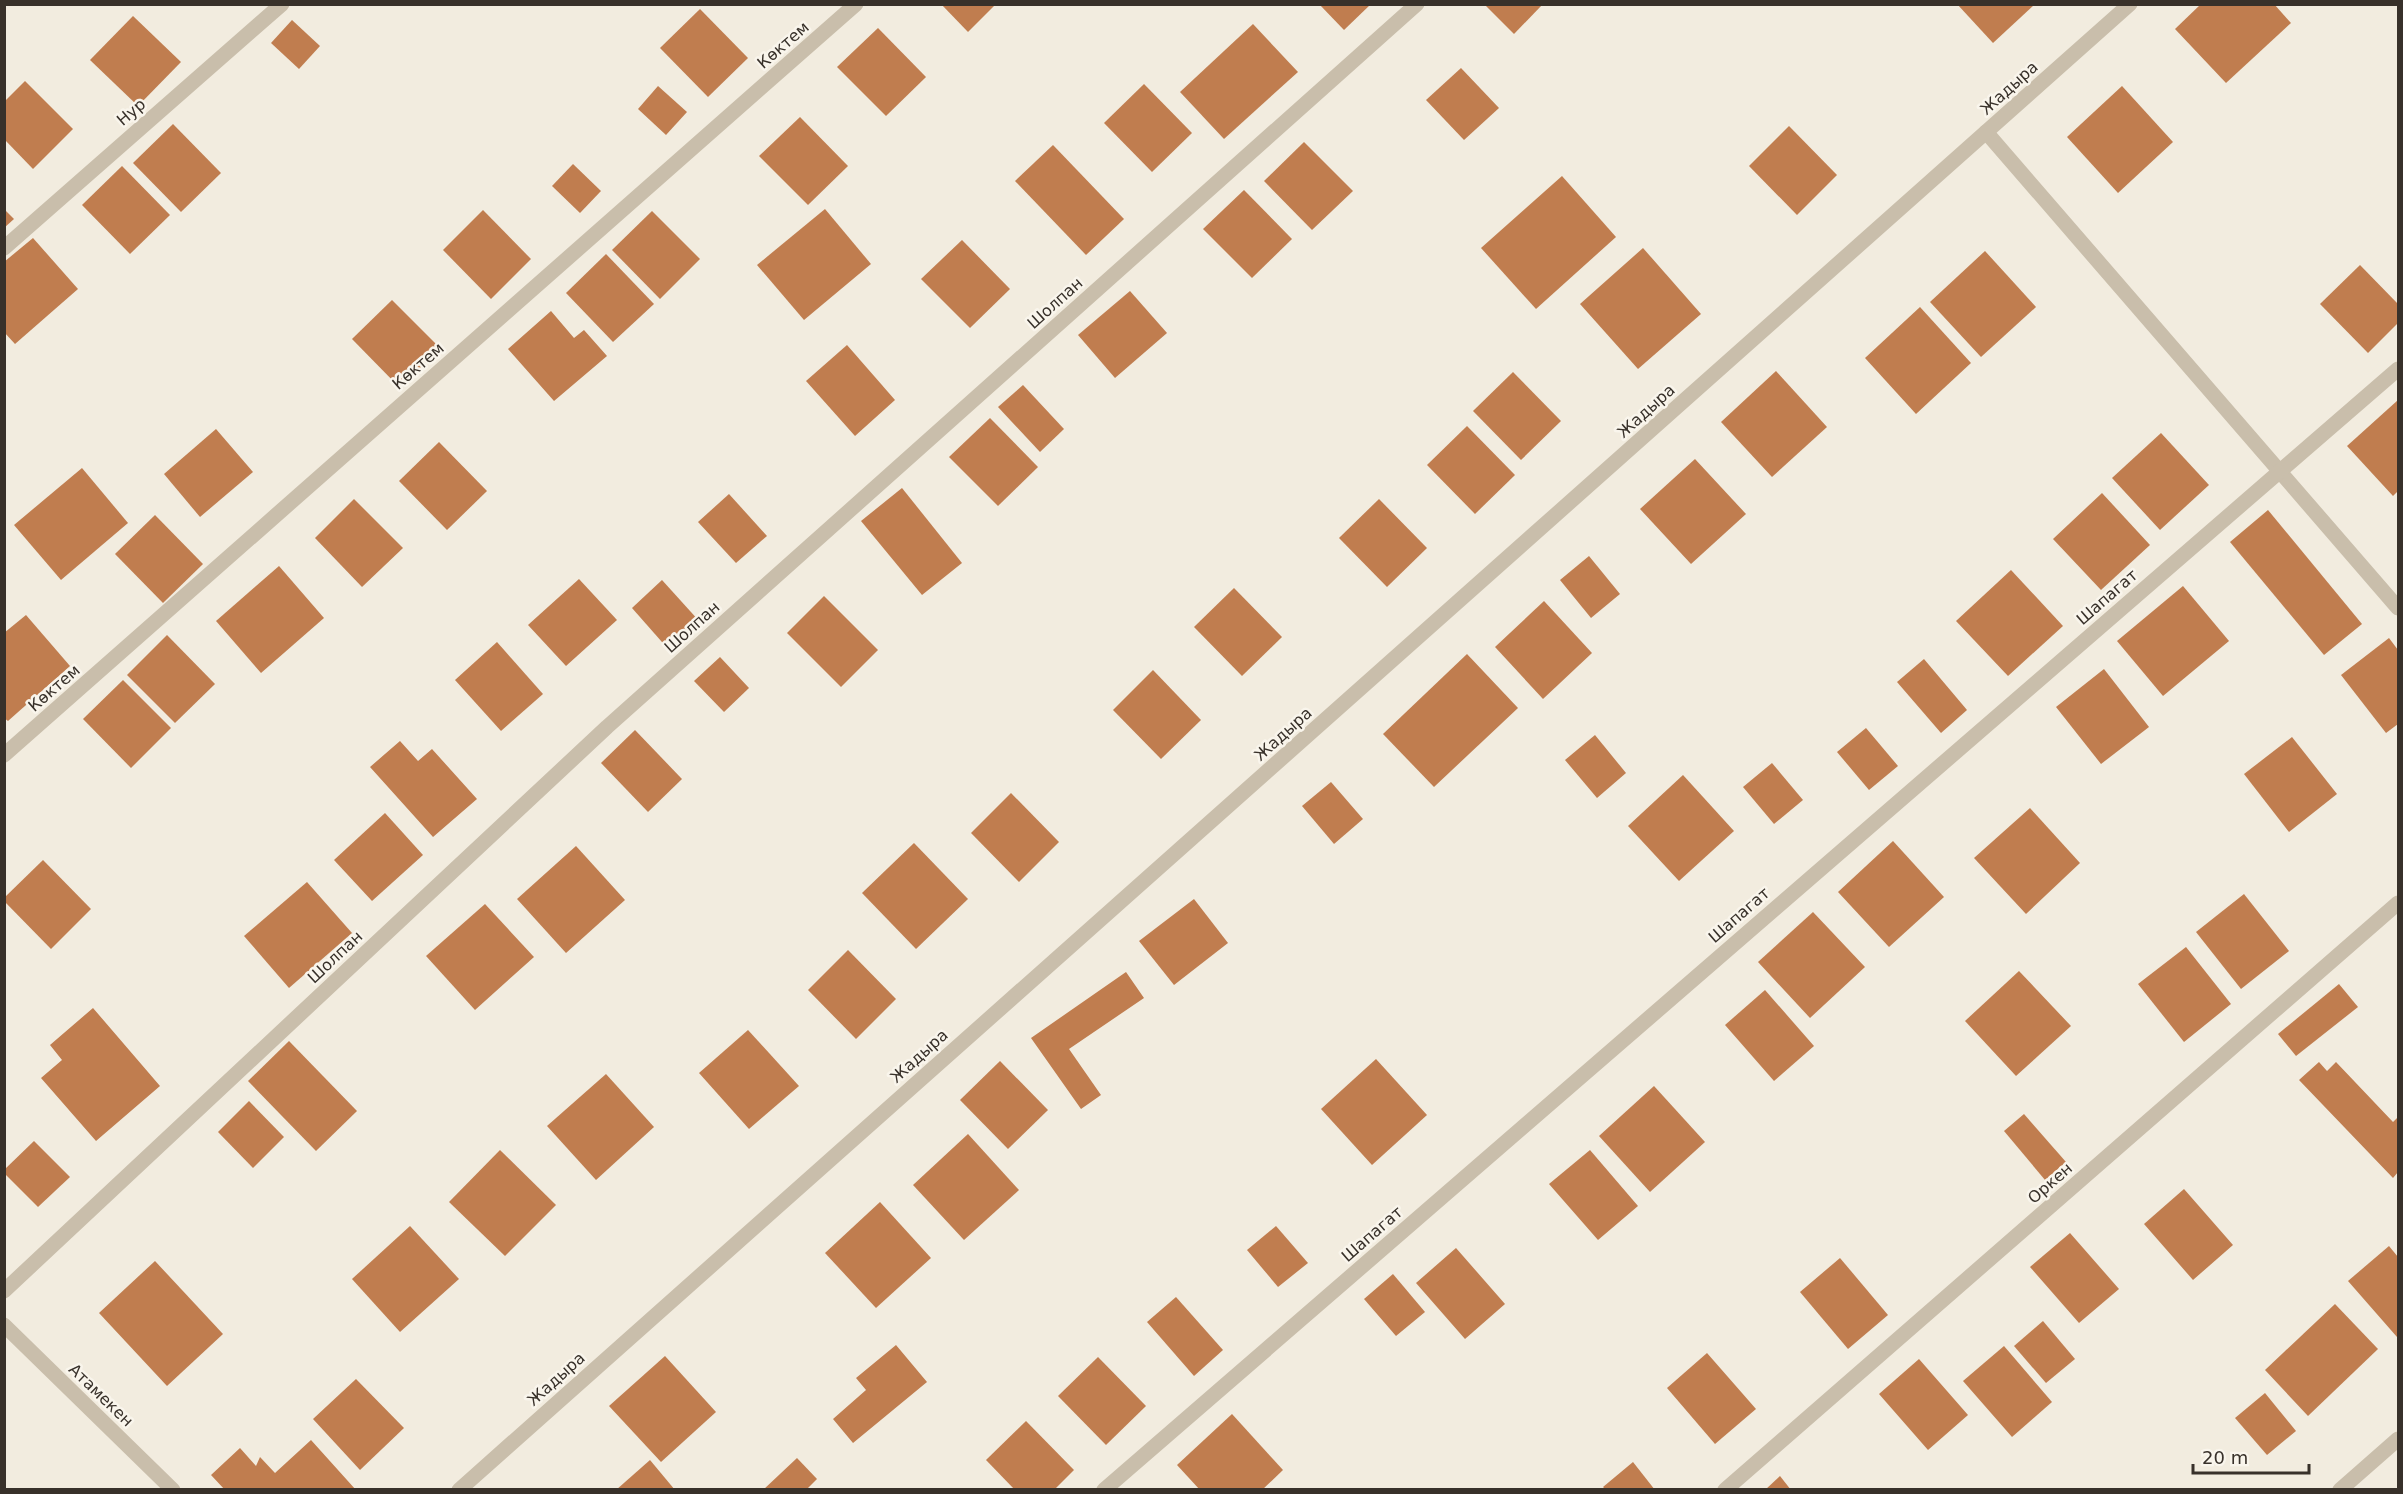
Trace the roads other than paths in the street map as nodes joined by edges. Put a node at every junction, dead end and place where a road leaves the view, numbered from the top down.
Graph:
1 (282, 4) edge
2 (856, 4) edge
3 (1417, 4) edge
4 (2130, 4) edge
5 (1986, 132) junction
6 (4, 248) edge
7 (2398, 369) edge
8 (2280, 471) junction
9 (2398, 608) edge
10 (4, 755) edge
11 (2398, 903) edge
12 (4, 1291) edge
13 (4, 1325) edge
14 (2398, 1439) edge
15 (173, 1490) edge
16 (459, 1490) edge
17 (1104, 1490) edge
18 (1725, 1490) edge
19 (2340, 1490) edge

1 - 6 street, Нур
2 - 10 street, Көктем
3 - 12 street, Шолпан
4 - 5 street, Жадыра
5 - 8 street
5 - 16 street, Жадыра
7 - 8 street, Шапагат
8 - 9 street
8 - 17 street, Шапагат
11 - 18 street, Оркен
13 - 15 street, Атамекен
14 - 19 street

